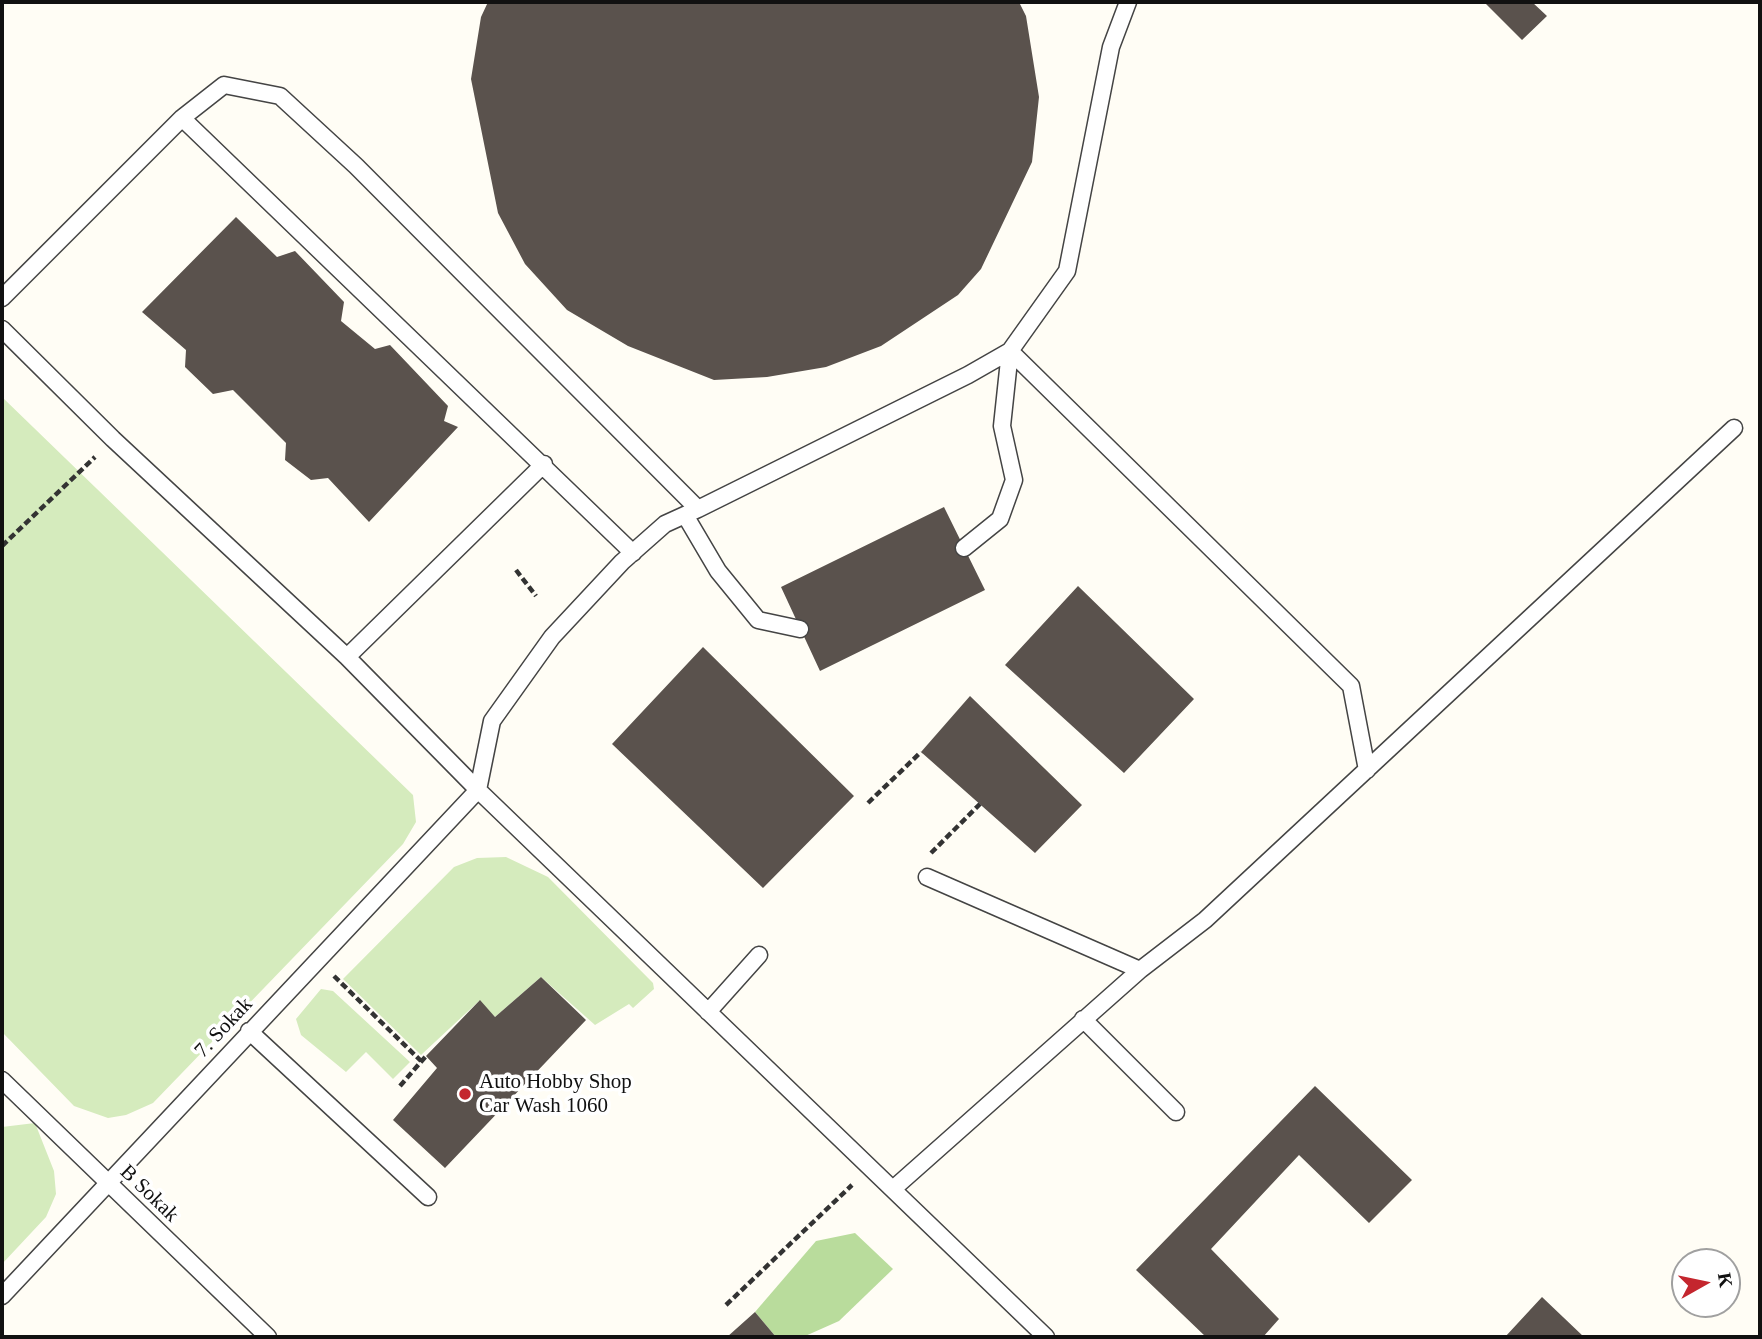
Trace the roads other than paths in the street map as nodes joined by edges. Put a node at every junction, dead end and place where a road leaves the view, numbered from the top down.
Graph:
1 (1128, 2) edge
2 (182, 118) junction
3 (2, 298) edge
4 (2, 329) edge
5 (1010, 351) junction
6 (1734, 428) dead end
7 (544, 464) junction
8 (691, 512) junction
9 (964, 548) dead end
10 (633, 553) junction
11 (800, 629) dead end
12 (347, 657) junction
13 (1367, 770) junction
14 (478, 790) junction
15 (927, 877) dead end
16 (759, 955) dead end
17 (1140, 970) junction
18 (708, 1012) junction
19 (1083, 1019) junction
20 (249, 1031) junction
21 (2, 1080) edge
22 (1176, 1112) dead end
23 (108, 1183) junction
24 (892, 1189) junction
25 (428, 1196) dead end
26 (2, 1296) edge
27 (268, 1337) edge
28 (1046, 1337) edge

1 - 5 lane
2 - 3 lane
2 - 7 lane
2 - 8 lane
4 - 12 lane
5 - 8 lane
5 - 9 lane
5 - 13 lane
6 - 13 lane
7 - 10 lane
7 - 12 lane
8 - 10 lane
8 - 11 lane
10 - 14 lane
12 - 14 lane
13 - 17 lane
14 - 18 lane
14 - 20 lane, 7. Sokak
15 - 17 lane
16 - 18 lane
17 - 19 lane
18 - 24 lane
19 - 22 lane
19 - 24 lane
20 - 23 lane, 7. Sokak
20 - 25 lane
21 - 23 lane, B Sokak
23 - 26 lane, 7. Sokak
23 - 27 lane, B Sokak
24 - 28 lane

